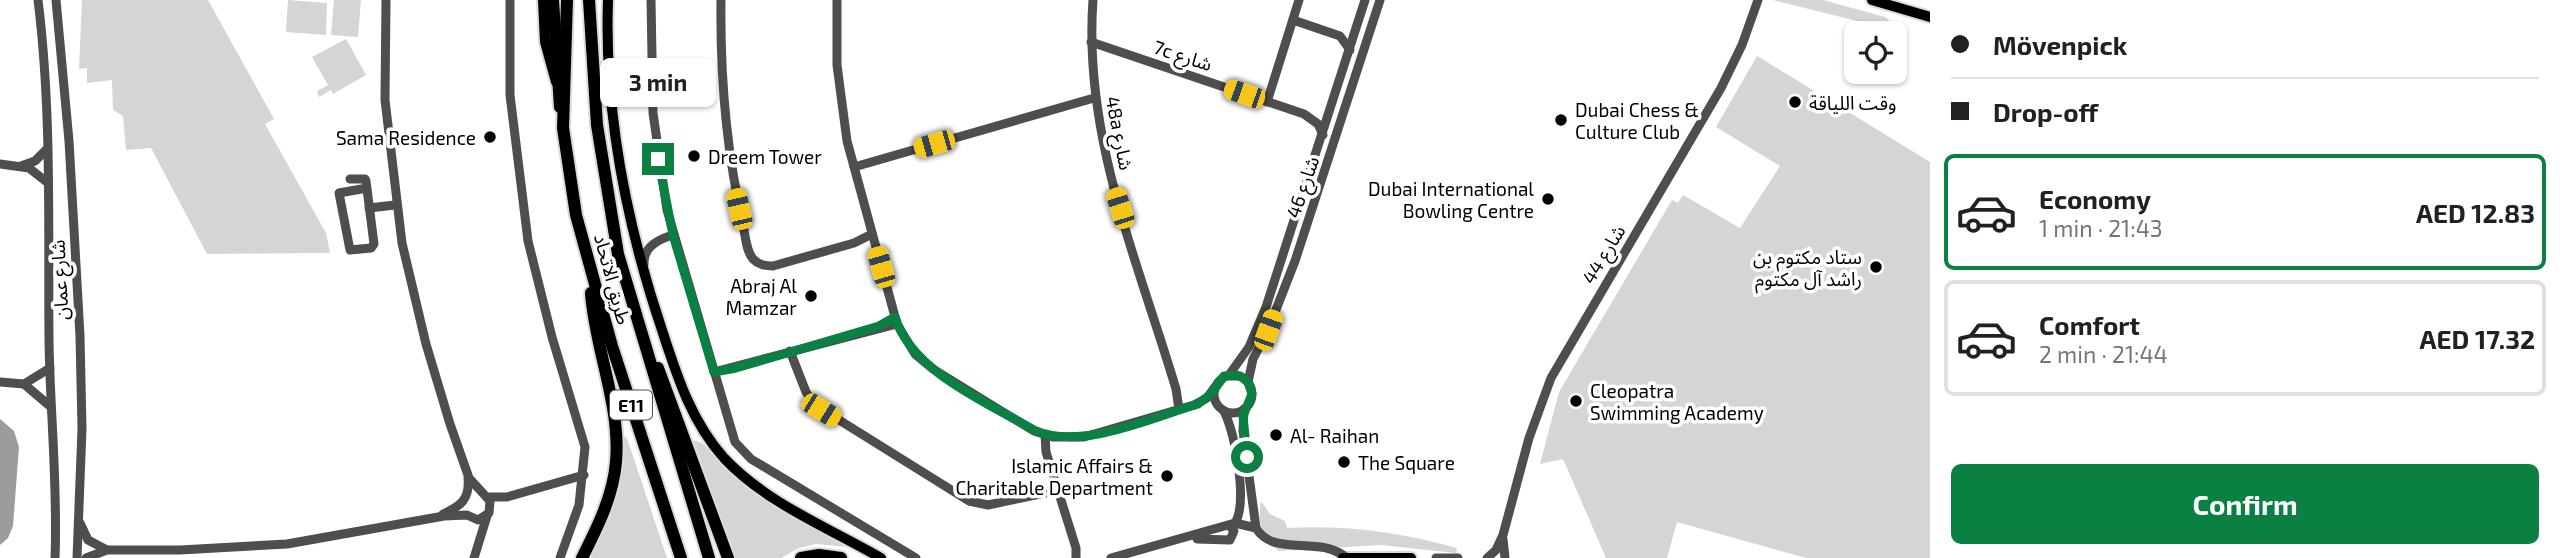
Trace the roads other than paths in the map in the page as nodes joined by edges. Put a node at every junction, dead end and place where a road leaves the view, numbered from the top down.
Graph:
1 (38, 0) edge
2 (56, 0) edge
3 (387, 0) edge
4 (510, 0) edge
5 (543, 0) edge
6 (553, 0) edge
7 (567, 0) edge
8 (589, 0) edge
9 (598, 0) edge
10 (608, 0) edge
11 (650, 0) edge
12 (722, 0) edge
13 (837, 0) edge
14 (1093, 0) edge
15 (1299, 0) edge
16 (1365, 0) edge
17 (1380, 0) edge
18 (1758, 0) edge
19 (1872, 0) edge
20 (1930, 17) edge
21 (1293, 20) junction
22 (1357, 27) junction
23 (1336, 34) junction
24 (1091, 42) junction
25 (591, 47) junction
26 (1350, 50) junction
27 (556, 82) junction
28 (1094, 98) junction
29 (1267, 102) junction
30 (1333, 105) junction
31 (1304, 114) junction
32 (563, 128) junction
33 (1323, 135) junction
34 (47, 149) junction
35 (0, 164) edge
36 (19, 166) junction
37 (854, 167) junction
38 (350, 179) dead end
39 (49, 183) junction
40 (367, 188) junction
41 (395, 205) junction
42 (369, 208) junction
43 (629, 214) junction
44 (674, 238) junction
45 (873, 238) junction
46 (656, 244) junction
47 (588, 265) junction
48 (646, 283) junction
49 (635, 315) junction
50 (896, 320) junction
51 (794, 350) junction
52 (50, 368) junction
53 (715, 375) junction
54 (1229, 375) junction
55 (0, 382) edge
56 (1248, 382) junction
57 (24, 384) junction
58 (1214, 388) junction
59 (1198, 404) junction
60 (52, 408) junction
61 (1182, 408) junction
62 (1244, 409) junction
63 (1222, 410) junction
64 (1049, 436) junction
65 (467, 473) junction
66 (584, 475) junction
67 (556, 483) junction
68 (1058, 486) junction
69 (582, 493) junction
70 (484, 495) junction
71 (507, 497) junction
72 (466, 499) junction
73 (489, 513) junction
74 (437, 517) junction
75 (470, 517) junction
76 (79, 519) junction
77 (1232, 524) junction
78 (1255, 528) junction
79 (1503, 535) junction
80 (480, 541) junction
81 (1167, 543) junction
82 (107, 550) junction
83 (1076, 553) edge
84 (181, 554) edge
85 (190, 554) edge
86 (1275, 554) dead end
87 (1288, 556) edge
88 (55, 558) edge
89 (77, 558) edge
90 (86, 558) edge
91 (474, 558) edge
92 (560, 558) edge
93 (582, 558) edge
94 (681, 558) edge
95 (709, 558) edge
96 (728, 558) edge
97 (801, 558) edge
98 (841, 558) edge
99 (881, 558) edge
100 (916, 558) edge
101 (1082, 558) edge
102 (1111, 558) edge
103 (1345, 558) edge
104 (1411, 558) edge
105 (1436, 558) edge
106 (1458, 558) edge
107 (1487, 558) edge
108 (1505, 558) edge

1 - 34 street, شارع عمان
2 - 76 street, شارع عمان
3 - 41 street
4 - 66 street
5 - 27 main road
6 - 27 highway
7 - 32 highway, طريق الاتحاد / E11
8 - 25 highway, طريق الاتحاد / E11
9 - 25 highway
10 - 43 main road
11 - 44 street
12 - 45 street
13 - 37 street
14 - 24 street, 48a شارع
15 - 21 street
16 - 22 street, شارع 46
17 - 56 street, شارع 46
18 - 79 street, شارع 44
19 - 20 main road
21 - 23 street
21 - 29 street
22 - 23 street
22 - 26 street, شارع 46
23 - 26 street
24 - 28 street, 48a شارع
24 - 29 street, 7c شارع
25 - 49 highway, طريق الاتحاد / E11
26 - 30 street, شارع 46
27 - 32 highway
28 - 37 street
28 - 61 street, 48a شارع
29 - 31 street, 7c شارع
30 - 31 street
30 - 33 street, شارع 46
31 - 33 street, 7c شارع
32 - 47 highway, طريق الاتحاد / E11
33 - 54 street, شارع 46
34 - 36 street
34 - 39 street, شارع عمان
35 - 36 street
36 - 39 street
37 - 45 street
38 - 40 street
39 - 52 street, شارع عمان
40 - 42 street
40 - 42 street
41 - 42 street
41 - 65 street
43 - 46 street
43 - 48 main road
44 - 46 street
44 - 53 street
45 - 50 street
46 - 48 street
47 - 93 highway
47 - 94 highway, طريق الاتحاد / E11
48 - 99 main road
49 - 95 highway, طريق الاتحاد / E11
49 - 96 highway
50 - 51 street
50 - 64 street
51 - 53 street
51 - 68 street
52 - 57 street
52 - 60 street, شارع عمان
53 - 100 street
54 - 56 street
54 - 58 street
55 - 57 street
56 - 62 street
57 - 60 street
58 - 59 street
58 - 63 street
59 - 61 street
59 - 63 street
60 - 88 street, شارع عمان
61 - 64 street
62 - 63 street
62 - 78 street
63 - 77 street
64 - 68 street
65 - 70 street
65 - 72 street
66 - 67 street
66 - 69 street
67 - 69 street
67 - 71 street
68 - 83 street
69 - 92 street
70 - 71 street
70 - 72 street
70 - 73 street
71 - 73 street
72 - 74 street
72 - 75 street
73 - 75 street
73 - 80 street
74 - 75 street
74 - 85 street
75 - 80 street
76 - 82 street
76 - 89 street, شارع عمان
77 - 78 street
77 - 81 street
77 - 81 street
78 - 86 street
79 - 107 street, شارع 44
79 - 108 street, شارع 44
80 - 91 street
81 - 102 street
82 - 84 street
82 - 90 street
83 - 101 street
84 - 85 street
87 - 103 street
97 - 98 highway
103 - 104 main road
105 - 106 street

